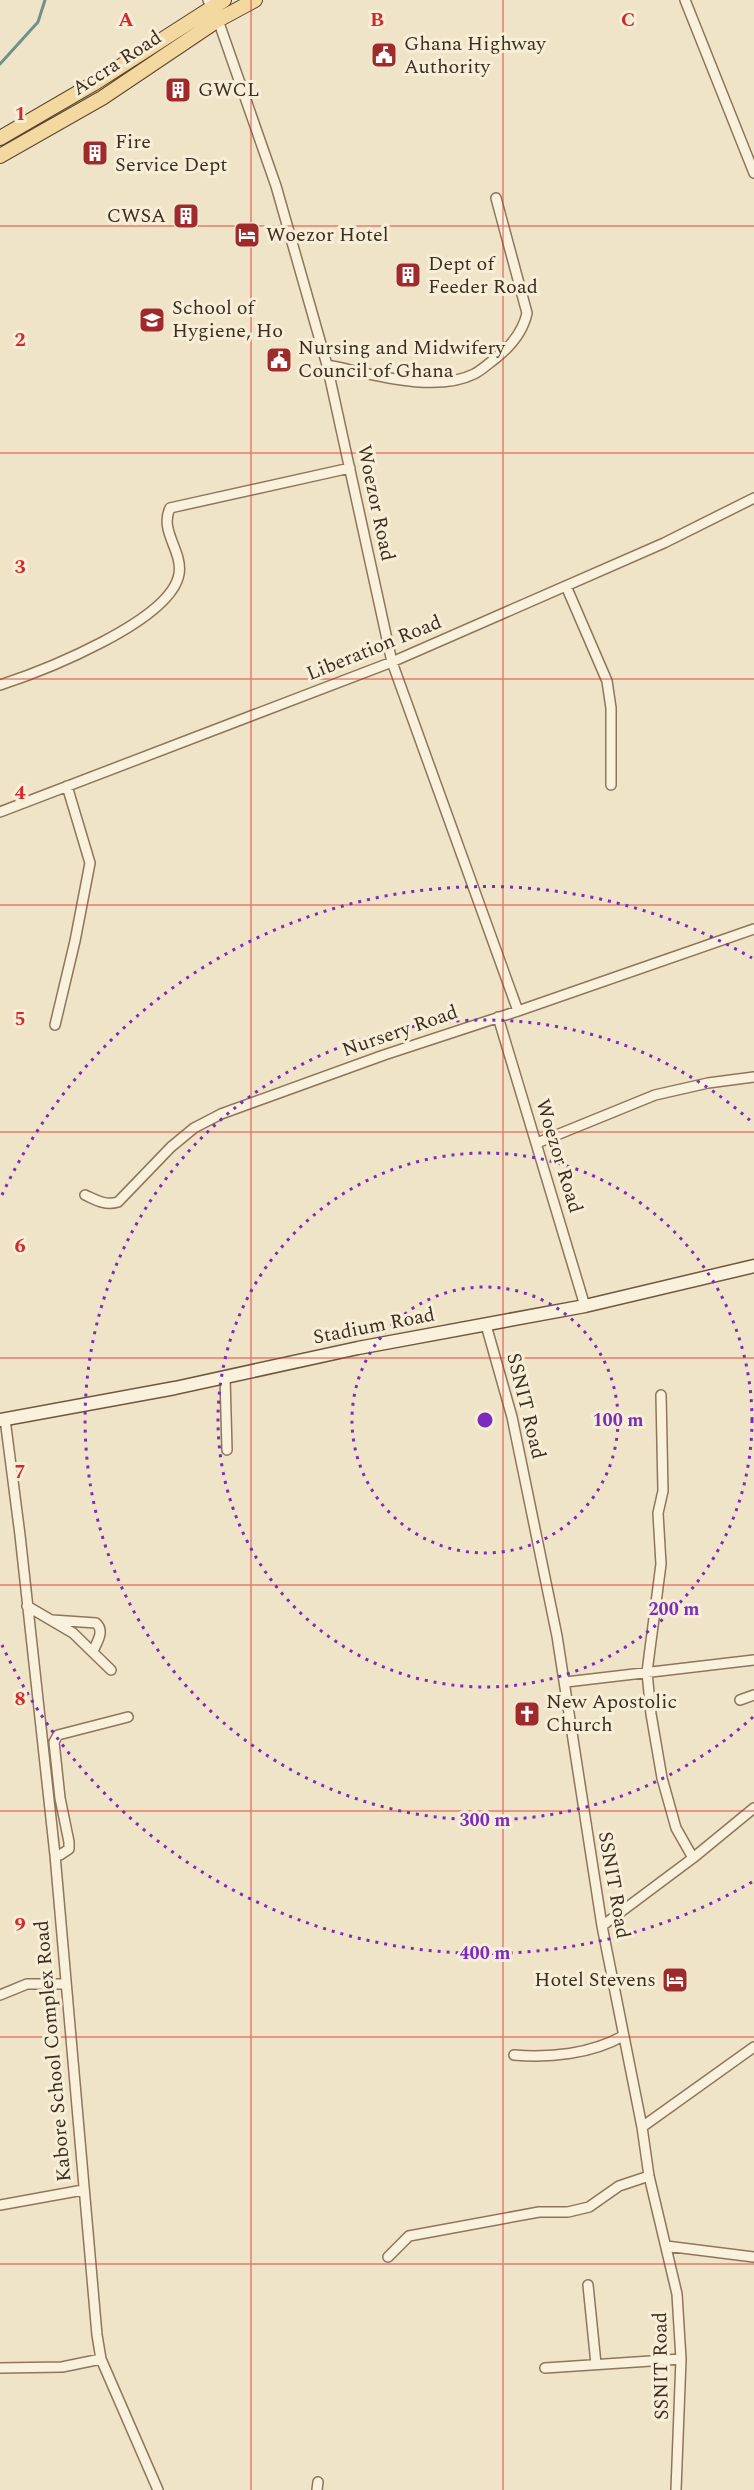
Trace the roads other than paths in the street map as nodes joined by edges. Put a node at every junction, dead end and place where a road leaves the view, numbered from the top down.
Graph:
1 (224, 0) edge
2 (255, 0) edge
3 (685, 0) edge
4 (212, 9) edge
5 (0, 138) edge
6 (0, 156) edge
7 (754, 174) edge
8 (496, 198) dead end
9 (327, 365) junction
10 (350, 468) junction
11 (754, 498) edge
12 (566, 586) junction
13 (392, 662) junction
14 (0, 685) edge
15 (611, 785) dead end
16 (67, 786) junction
17 (0, 812) edge
18 (754, 929) edge
19 (518, 1011) junction
20 (498, 1017) junction
21 (54, 1025) dead end
22 (754, 1077) edge
23 (537, 1143) junction
24 (85, 1195) dead end
25 (754, 1266) edge
26 (585, 1306) junction
27 (486, 1325) junction
28 (225, 1377) junction
29 (661, 1395) dead end
30 (2, 1419) edge
31 (227, 1450) dead end
32 (27, 1606) junction
33 (49, 1619) junction
34 (93, 1651) junction
35 (754, 1660) edge
36 (111, 1670) dead end
37 (647, 1672) junction
38 (566, 1682) junction
39 (754, 1695) edge
40 (740, 1700) dead end
41 (128, 1717) dead end
42 (754, 1808) edge
43 (54, 1855) junction
44 (693, 1858) junction
45 (602, 1926) junction
46 (66, 1984) junction
47 (0, 1995) edge
48 (623, 2036) junction
49 (754, 2047) edge
50 (514, 2055) dead end
51 (642, 2127) junction
52 (649, 2176) junction
53 (83, 2190) junction
54 (0, 2205) edge
55 (666, 2246) junction
56 (388, 2257) dead end
57 (754, 2257) edge
58 (588, 2285) dead end
59 (101, 2359) junction
60 (681, 2359) junction
61 (597, 2364) junction
62 (0, 2368) edge
63 (545, 2368) dead end
64 (158, 2490) edge
65 (676, 2490) edge

1 - 4 main road, Accra Road
2 - 4 main road, Accra Road
3 - 7 street
4 - 5 main road, Accra Road
4 - 6 main road, Accra Road
4 - 9 street, Woezor Road
8 - 9 street
9 - 10 street, Woezor Road
10 - 13 street, Woezor Road
10 - 14 street
11 - 12 street, Liberation Road
12 - 13 street, Liberation Road
12 - 15 street
13 - 16 street, Liberation Road
13 - 19 street, Woezor Road
16 - 17 street, Liberation Road
16 - 21 street
18 - 19 street, Nursery Road
19 - 20 street, Nursery Road
20 - 23 street, Woezor Road
20 - 24 street, Nursery Road
22 - 23 street
23 - 26 street, Woezor Road
25 - 26 main road, Stadium Road
26 - 27 main road, Stadium Road
27 - 28 main road, Stadium Road
27 - 38 street, SSNIT Road
28 - 30 main road, Stadium Road
28 - 31 street
29 - 37 street
30 - 32 street, Kabore School Complex Road
32 - 33 street
32 - 43 street, Kabore School Complex Road
33 - 34 street
33 - 34 street
34 - 36 street
35 - 37 street
37 - 38 street
37 - 44 street
38 - 45 street, SSNIT Road
39 - 40 street
41 - 43 street
42 - 44 street
43 - 46 street, Kabore School Complex Road
44 - 45 street
45 - 48 street, SSNIT Road
46 - 47 street
46 - 53 street, Kabore School Complex Road
48 - 50 street
48 - 51 street, SSNIT Road
49 - 51 street
51 - 52 street, SSNIT Road
52 - 55 street, SSNIT Road
52 - 56 street
53 - 54 street
53 - 59 street, Kabore School Complex Road
55 - 57 street
55 - 60 street, SSNIT Road
58 - 61 street
59 - 62 street
59 - 64 street, Kabore School Complex Road
60 - 61 street
60 - 65 street, SSNIT Road
61 - 63 street

